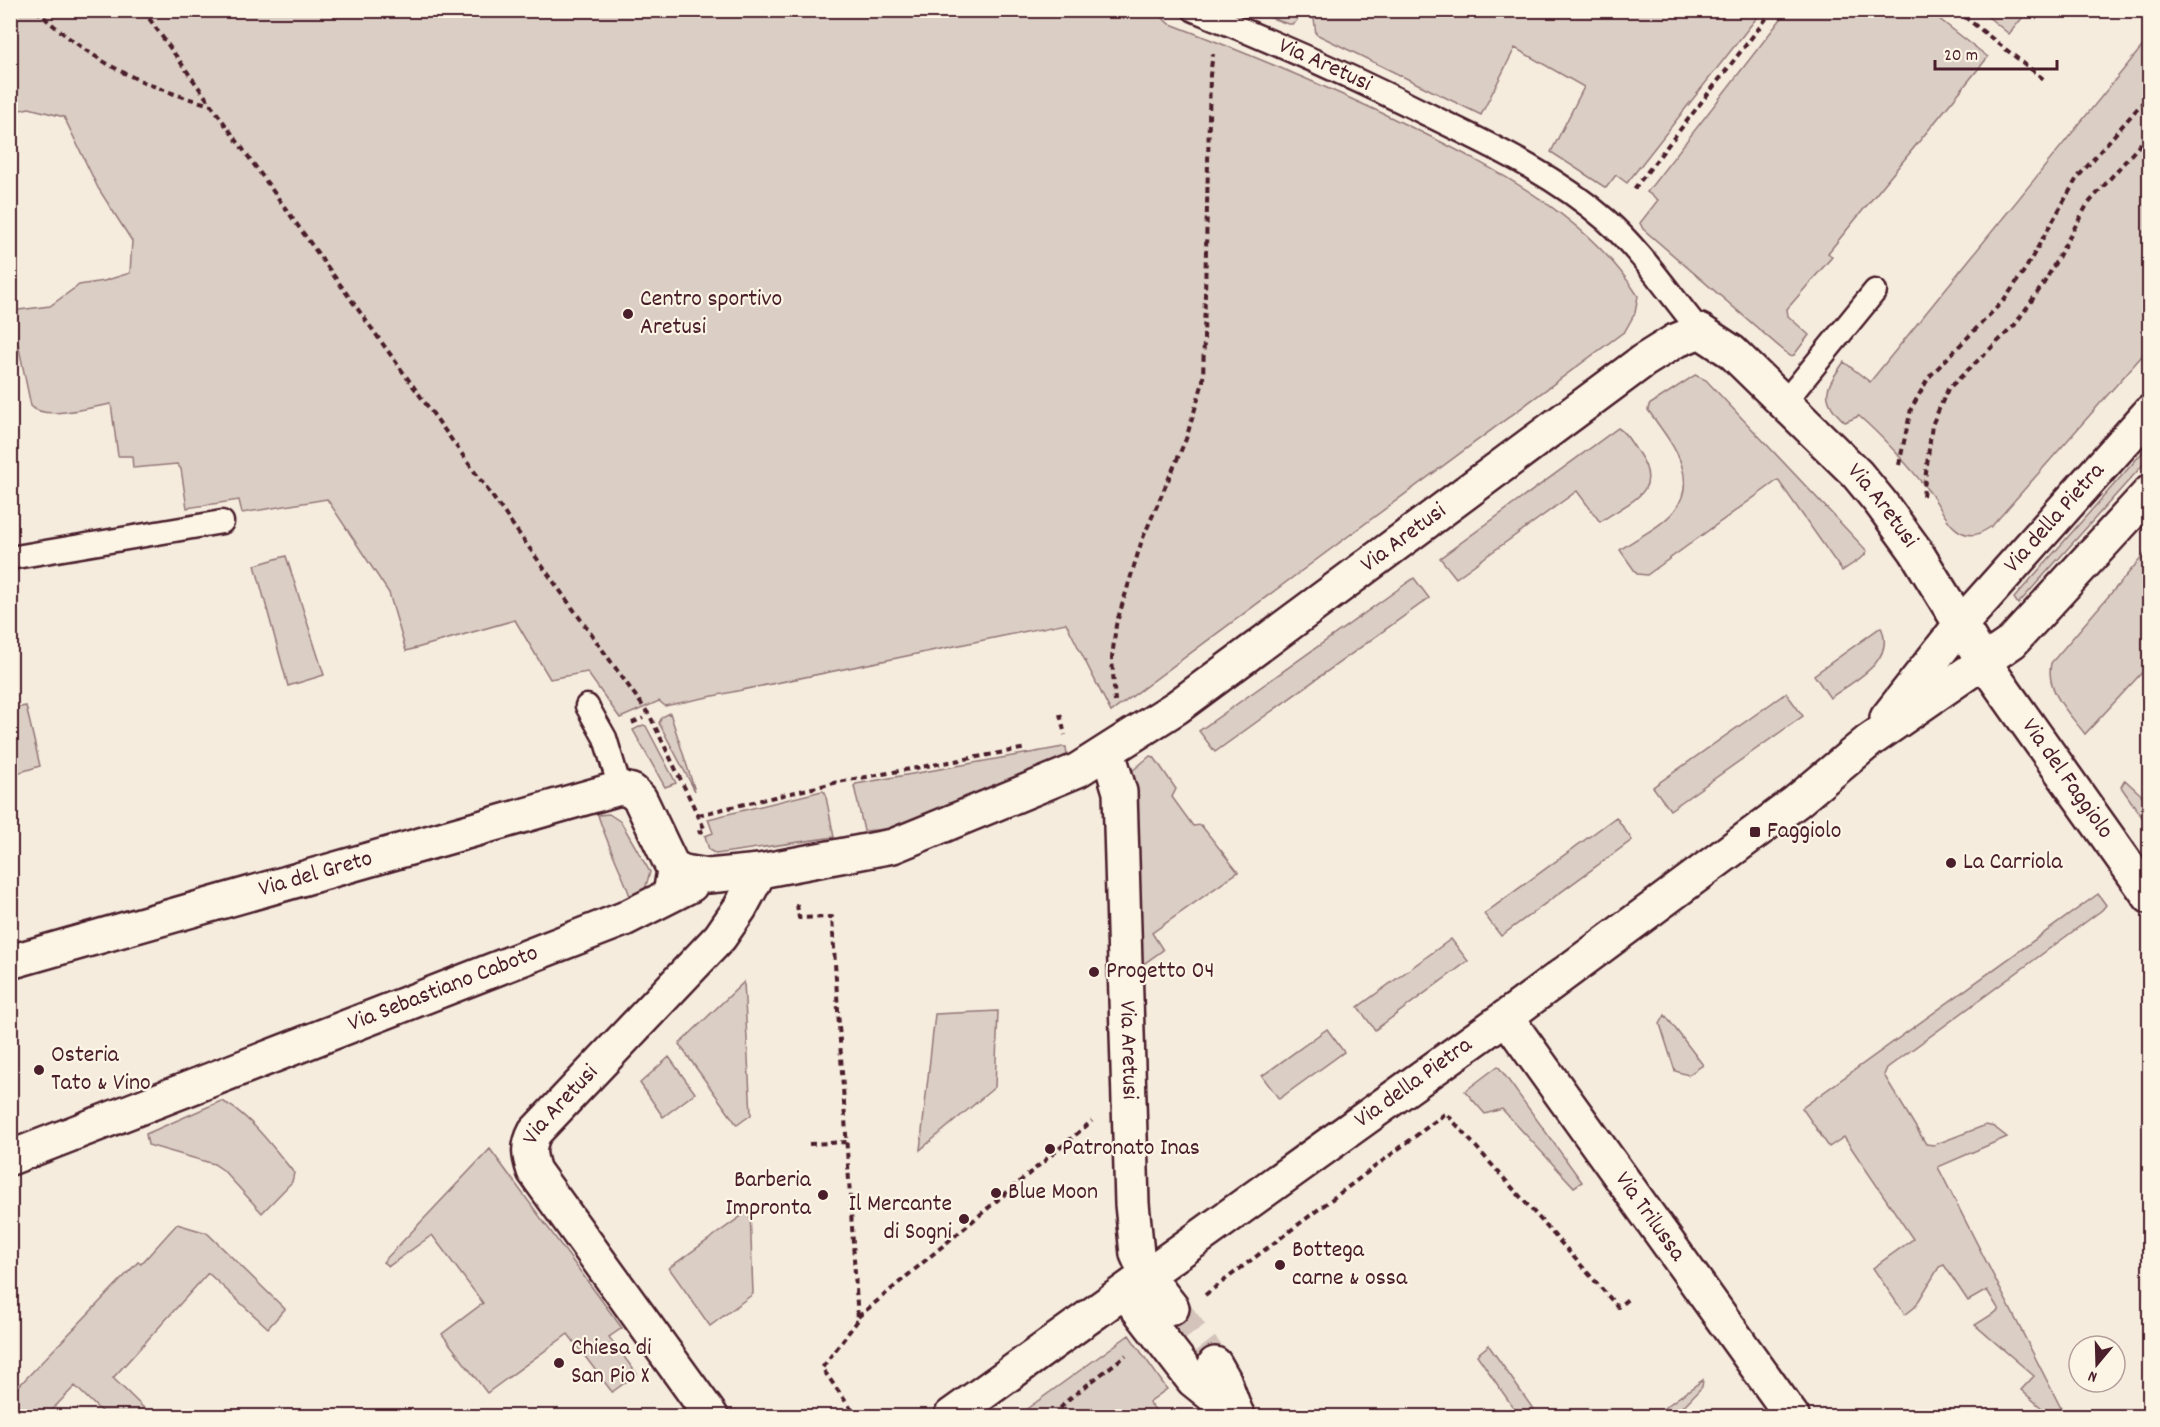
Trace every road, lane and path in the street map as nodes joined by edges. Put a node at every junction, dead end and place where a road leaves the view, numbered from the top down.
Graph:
1 (36, 10) edge
2 (143, 10) edge
3 (1194, 10) edge
4 (1773, 10) edge
5 (1956, 10) edge
6 (1218, 20) junction
7 (2046, 81) dead end
8 (2150, 94) edge
9 (212, 105) junction
10 (2150, 133) edge
11 (1634, 189) dead end
12 (1875, 291) dead end
13 (1700, 332) junction
14 (1784, 403) junction
15 (2150, 412) edge
16 (1898, 469) dead end
17 (2150, 492) edge
18 (1922, 500) dead end
19 (222, 522) dead end
20 (10, 558) edge
21 (1961, 624) junction
22 (1983, 661) junction
23 (586, 706) dead end
24 (1115, 710) dead end
25 (1869, 741) junction
26 (1032, 747) dead end
27 (1108, 752) junction
28 (620, 788) junction
29 (698, 815) junction
30 (696, 843) dead end
31 (760, 871) junction
32 (671, 881) junction
33 (2150, 897) edge
34 (797, 904) dead end
35 (10, 963) edge
36 (1506, 1017) junction
37 (1101, 1114) dead end
38 (847, 1142) junction
39 (809, 1144) dead end
40 (10, 1158) edge
41 (1326, 1191) dead end
42 (1332, 1199) junction
43 (1136, 1284) junction
44 (1204, 1296) dead end
45 (1628, 1299) dead end
46 (1172, 1308) tunnel mouth
47 (858, 1317) junction
48 (1129, 1352) dead end
49 (1215, 1364) tunnel mouth
50 (1237, 1415) edge
51 (711, 1416) edge
52 (856, 1416) edge
53 (951, 1416) edge
54 (1053, 1416) edge
55 (1792, 1416) edge

1 - 9 path
2 - 9 path
3 - 6 lane, Via Aretusi
4 - 11 path
5 - 7 path
6 - 13 lane, Via Aretusi
6 - 24 path
8 - 16 path
9 - 29 path
10 - 18 path
12 - 14 lane
13 - 14 street, Via Aretusi
13 - 27 street, Via Aretusi
14 - 21 street, Via Aretusi
15 - 21 street, Via della Pietra
17 - 22 street, Via della Pietra
19 - 20 lane
21 - 22 street
21 - 25 street, Via della Pietra
22 - 25 street, Via della Pietra
22 - 33 street, Via del Faggiolo
23 - 28 lane
25 - 36 street, Via della Pietra
26 - 29 path
27 - 31 street, Via Aretusi
27 - 43 street, Via Aretusi
28 - 32 street
28 - 35 street, Via del Greto
29 - 30 path
31 - 32 street, Via Aretusi
31 - 51 street, Via Aretusi
32 - 40 street, Via Sebastiano Caboto
34 - 38 path
36 - 43 street, Via della Pietra
36 - 55 street, Via Trilussa
37 - 47 path
38 - 39 path
38 - 47 path
41 - 42 path
42 - 44 path
42 - 45 path
43 - 46 street
43 - 50 street
43 - 53 street, Via della Pietra
47 - 52 path
48 - 54 path
49 - 50 street

